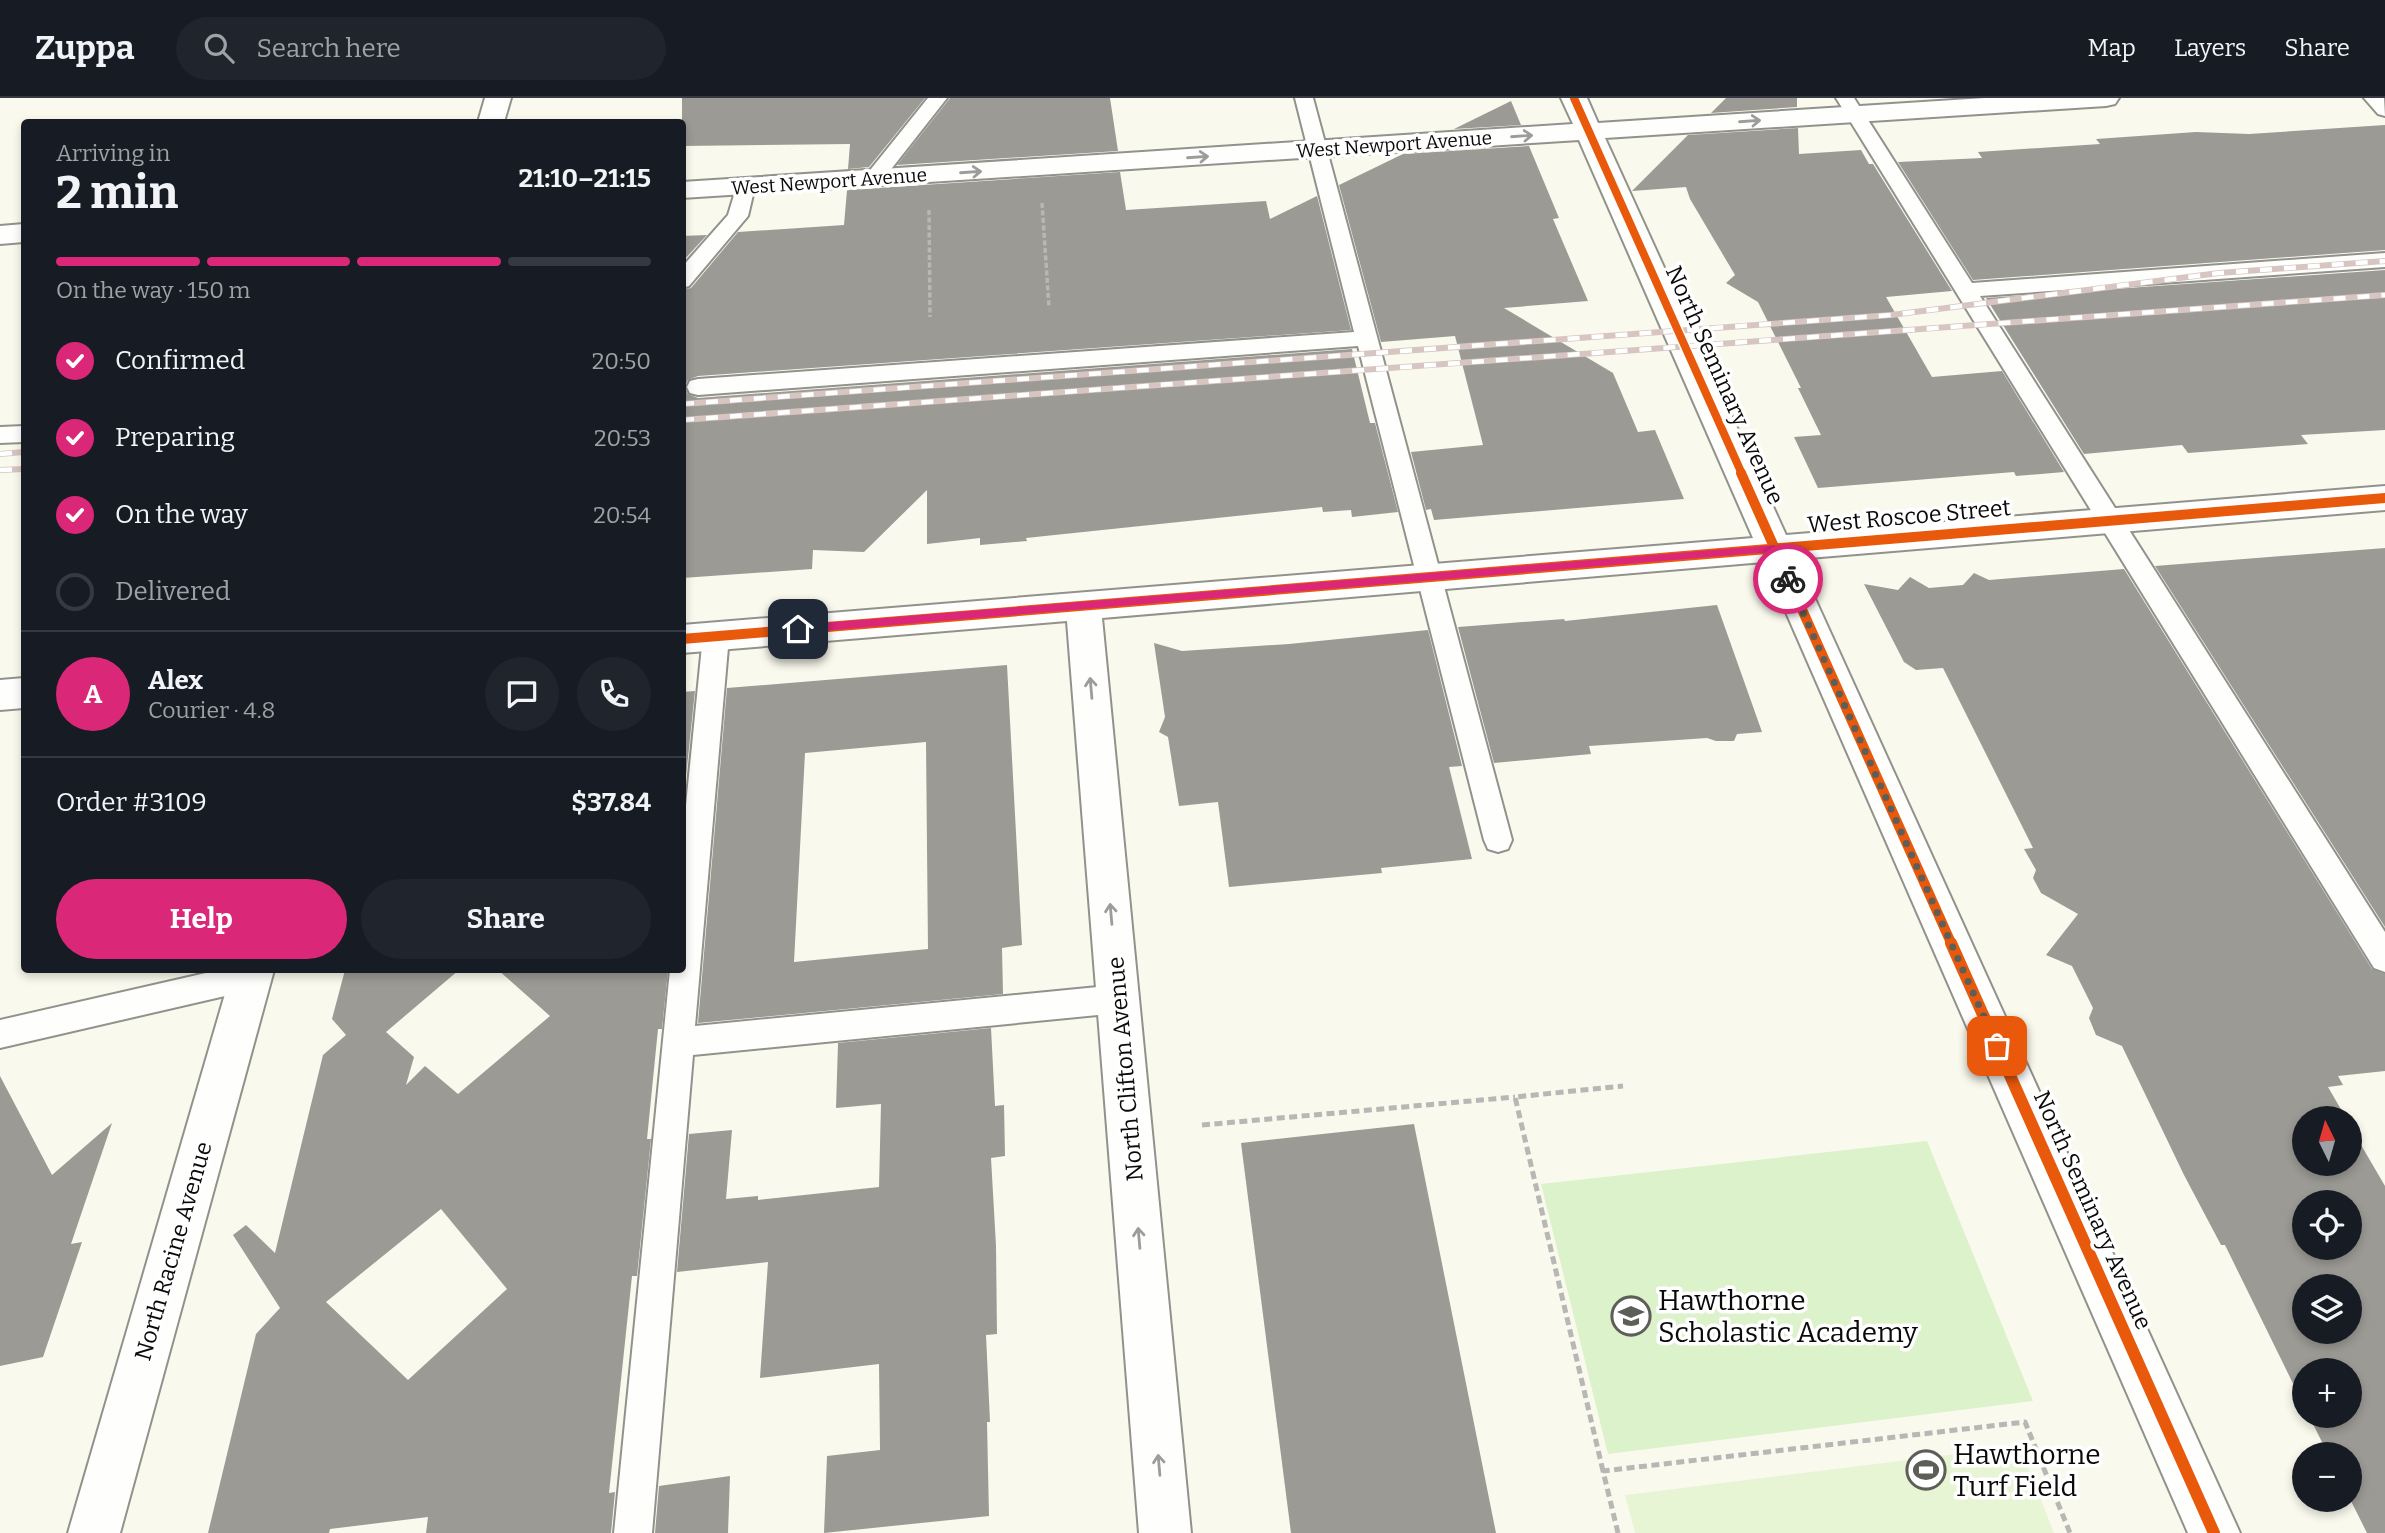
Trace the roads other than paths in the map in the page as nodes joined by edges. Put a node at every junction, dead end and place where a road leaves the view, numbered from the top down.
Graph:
1 (498, 98) edge
2 (938, 98) edge
3 (1304, 98) edge
4 (2106, 98) edge
5 (2373, 98) edge
6 (1850, 106) edge
7 (2385, 110) edge
8 (1581, 115) edge
9 (492, 119) edge
10 (1318, 149) junction
11 (874, 178) junction
12 (745, 186) junction
13 (686, 190) edge
14 (21, 233) edge
15 (0, 234) edge
16 (2385, 260) edge
17 (686, 276) edge
18 (1966, 290) junction
19 (1368, 338) junction
20 (698, 387) dead end
21 (21, 434) edge
22 (0, 436) edge
23 (2385, 498) edge
24 (2110, 521) junction
25 (1774, 548) junction
26 (1430, 577) junction
27 (1083, 605) junction
28 (716, 636) junction
29 (686, 639) edge
30 (21, 693) edge
31 (0, 695) edge
32 (1498, 840) dead end
33 (2385, 958) edge
34 (686, 965) edge
35 (252, 973) edge
36 (685, 973) edge
37 (1118, 999) junction
38 (0, 1034) edge
39 (679, 1042) junction
40 (94, 1533) edge
41 (633, 1533) edge
42 (1166, 1533) edge
43 (2214, 1533) edge

1 - 9 street
2 - 11 lane
3 - 10 lane
4 - 6 street, West Newport Avenue
5 - 7 lane
8 -> 6 street, West Newport Avenue
6 - 18 lane
10 -> 8 street, West Newport Avenue
8 - 25 street, North Seminary Avenue
11 -> 10 street, West Newport Avenue
10 - 19 lane
11 - 12 street, West Newport Avenue
12 - 13 street, West Newport Avenue
12 - 17 lane
14 - 15 street
16 - 18 lane
18 - 24 lane
19 - 20 lane
19 - 26 lane
21 - 22 lane
23 - 24 street, West Roscoe Street
24 - 25 street, West Roscoe Street
24 - 33 lane
25 - 26 street, West Roscoe Street
25 - 43 street, North Seminary Avenue
26 - 27 street, West Roscoe Street
26 - 32 lane
27 - 28 street, West Roscoe Street
37 -> 27 street, North Clifton Avenue
28 - 29 street, West Roscoe Street
28 - 34 lane
30 - 31 street
35 - 38 lane
35 - 40 street, North Racine Avenue
36 - 39 lane
37 - 39 lane
42 -> 37 street, North Clifton Avenue
39 - 41 lane

